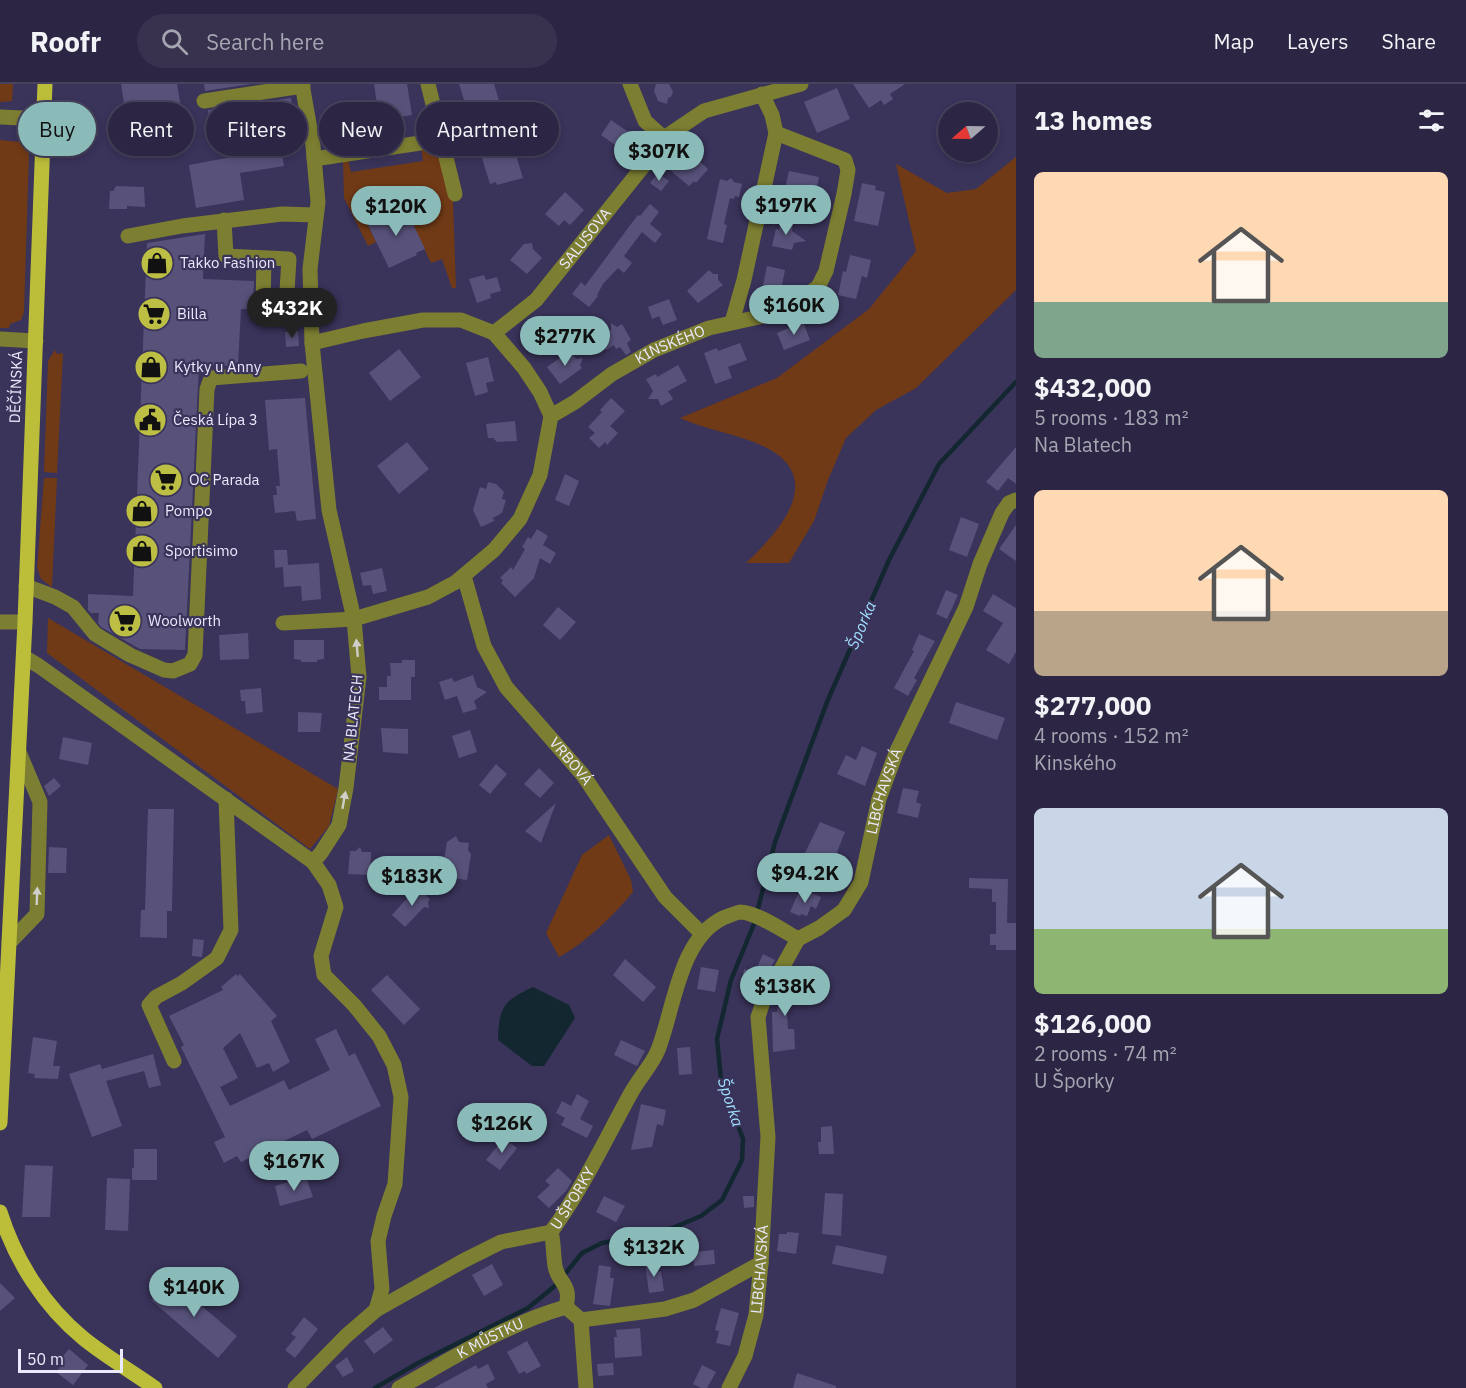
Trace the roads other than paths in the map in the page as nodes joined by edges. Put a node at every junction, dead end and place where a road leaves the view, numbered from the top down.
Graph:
1 (45, 84) edge
2 (428, 84) edge
3 (630, 84) edge
4 (801, 84) edge
5 (302, 85) edge
6 (762, 94) junction
7 (204, 101) dead end
8 (44, 102) edge
9 (432, 102) edge
10 (0, 117) edge
11 (18, 118) edge
12 (776, 133) junction
13 (664, 138) junction
14 (416, 144) edge
15 (43, 156) edge
16 (444, 156) edge
17 (314, 159) junction
18 (455, 194) dead end
19 (316, 215) junction
20 (224, 220) junction
21 (128, 236) dead end
22 (264, 258) dead end
23 (732, 322) junction
24 (494, 333) junction
25 (0, 339) edge
26 (36, 341) junction
27 (312, 343) junction
28 (301, 371) dead end
29 (551, 416) junction
30 (1016, 500) edge
31 (464, 576) junction
32 (26, 586) junction
33 (354, 619) junction
34 (0, 622) edge
35 (25, 622) junction
36 (283, 623) dead end
37 (24, 657) junction
38 (19, 752) junction
39 (226, 799) junction
40 (317, 857) junction
41 (702, 934) junction
42 (798, 939) junction
43 (9, 943) junction
44 (1, 1049) edge
45 (174, 1061) dead end
46 (0, 1123) edge
47 (0, 1213) edge
48 (551, 1232) junction
49 (761, 1263) junction
50 (566, 1307) junction
51 (376, 1310) junction
52 (581, 1320) junction
53 (155, 1388) edge
54 (295, 1388) edge
55 (399, 1388) edge
56 (586, 1388) edge
57 (729, 1388) edge

1 - 8 main road, DĚČÍNSKÁ
2 - 9 street
3 - 13 street
4 - 6 street, SALUSOVA
5 - 7 street
5 - 17 street, NA BLATECH
6 - 12 street
6 - 13 street, SALUSOVA
10 - 11 street
12 - 23 street
12 - 23 street, KINSKÉHO
13 - 24 street, SALUSOVA
14 - 17 street
15 - 26 main road, DĚČÍNSKÁ
16 - 18 street
17 - 19 street, NA BLATECH
19 - 20 street
19 - 27 street, NA BLATECH
20 - 21 street
20 - 22 street
23 - 29 street, KINSKÉHO
24 - 27 street
24 - 29 street
25 - 26 street
26 - 32 main road, DĚČÍNSKÁ
27 - 33 street, NA BLATECH
28 - 32 street
29 - 31 street
30 - 42 street, LIBCHAVSKÁ
31 - 33 street
31 - 41 street, VRBOVÁ
32 - 35 main road, DĚČÍNSKÁ
33 - 36 street
40 -> 33 street, NA BLATECH
34 - 35 street
35 - 37 main road, DĚČÍNSKÁ
37 - 38 main road, DĚČÍNSKÁ
37 - 39 street
38 - 43 main road, DĚČÍNSKÁ
43 -> 38 street
39 - 40 street
39 - 45 street
40 - 51 street
41 - 42 street, U ŠPORKY
41 - 48 street, U ŠPORKY
42 - 49 street, LIBCHAVSKÁ
43 - 44 main road, DĚČÍNSKÁ
44 - 46 main road, DĚČÍNSKÁ
47 - 53 main road
48 - 50 street
48 - 51 street, U ŠPORKY
49 - 52 street
49 - 57 street, LIBCHAVSKÁ
50 - 52 street
50 - 55 street, K MŮSTKU
51 - 54 street, U ŠPORKY
52 - 56 street

